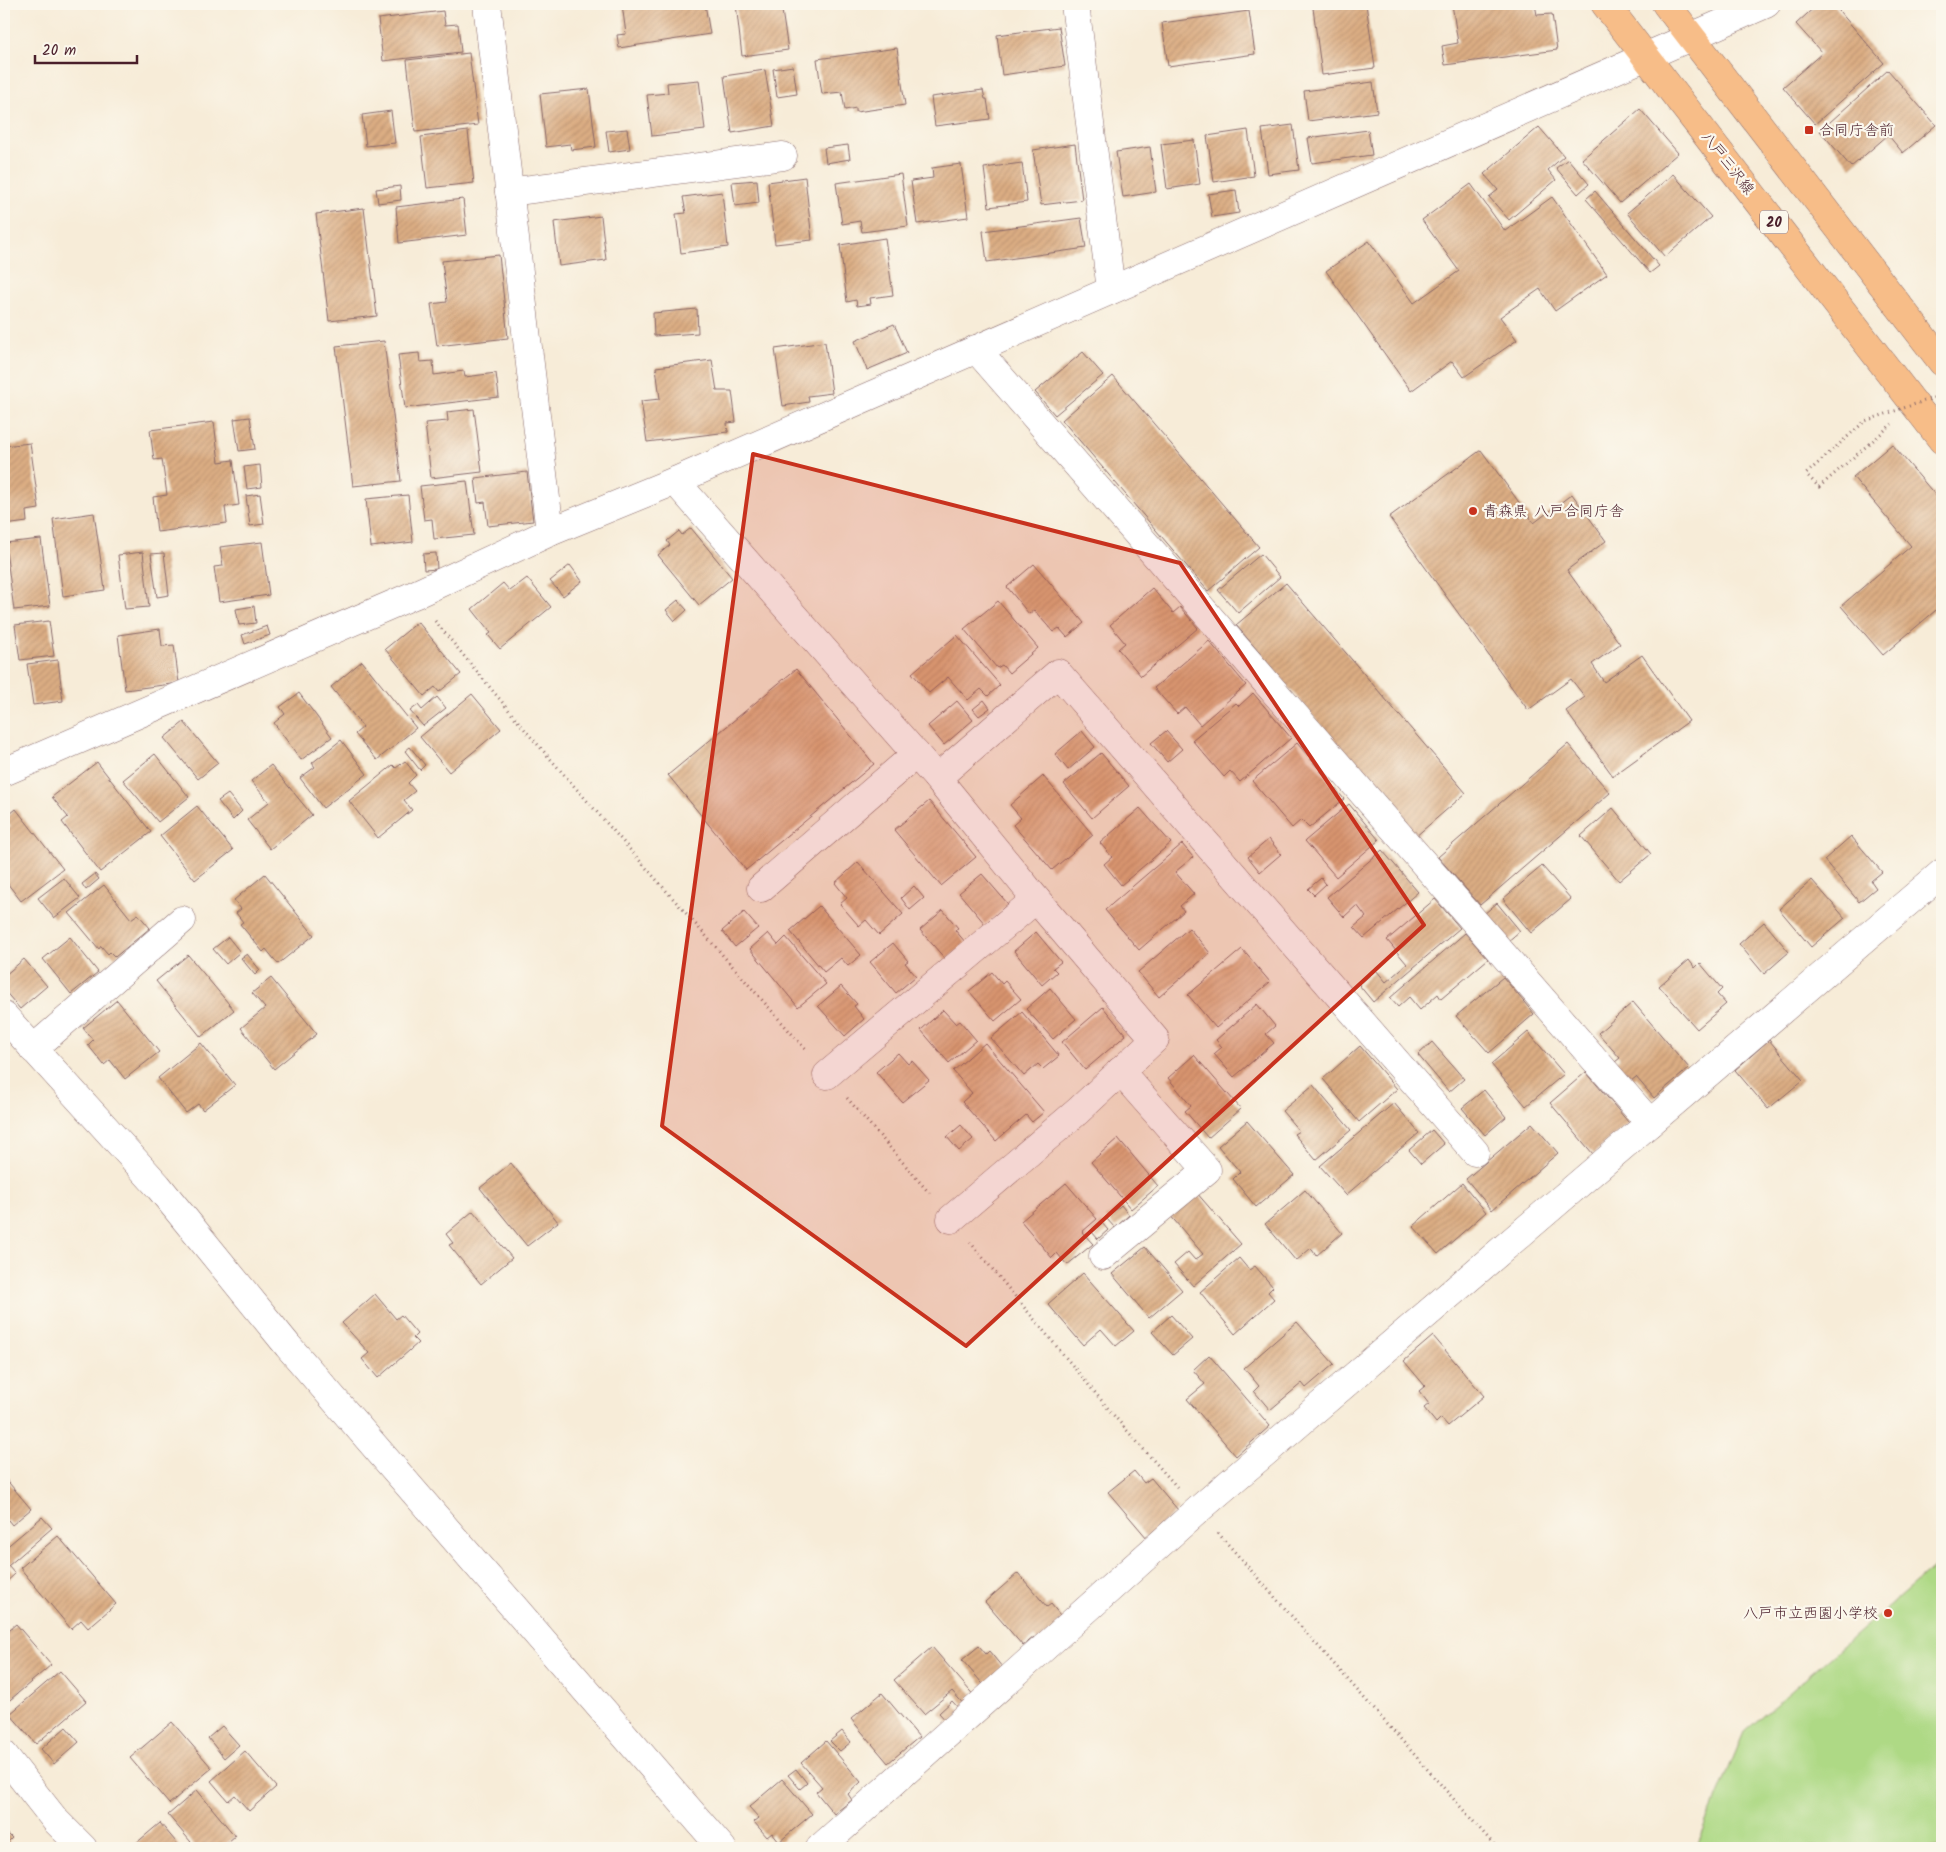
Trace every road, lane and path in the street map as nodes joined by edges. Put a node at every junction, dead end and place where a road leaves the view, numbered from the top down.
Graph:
1 (487, 4) edge
2 (1076, 4) edge
3 (1605, 4) edge
4 (1666, 4) edge
5 (1766, 4) edge
6 (1691, 36) junction
7 (1645, 56) junction
8 (783, 156) dead end
9 (509, 192) junction
10 (1111, 290) junction
11 (976, 349) junction
12 (1942, 362) edge
13 (1942, 395) edge
14 (1896, 421) dead end
15 (1942, 440) edge
16 (675, 481) junction
17 (550, 532) junction
18 (414, 595) junction
19 (916, 754) junction
20 (4, 772) edge
21 (937, 778) junction
22 (1942, 873) edge
23 (761, 888) dead end
24 (1036, 899) junction
25 (182, 920) dead end
26 (4, 1016) edge
27 (33, 1049) junction
28 (1120, 1071) junction
29 (827, 1075) junction
30 (1650, 1123) junction
31 (1475, 1152) dead end
32 (952, 1219) junction
33 (1103, 1256) dead end
34 (1198, 1510) junction
35 (8, 1769) edge
36 (83, 1848) edge
37 (722, 1848) edge
38 (820, 1848) edge
39 (1497, 1848) edge

1 - 9 street
2 - 10 street
3 - 7 main road, 八戸三沢線 / 20
4 - 6 main road
5 - 6 street
6 - 7 street
6 - 12 main road
7 - 10 street
7 - 15 main road, 八戸三沢線 / 20
8 - 9 street
9 - 17 street
10 - 11 street
11 - 16 street
11 - 30 street
13 - 14 path, bridge
16 - 17 street
16 - 19 street
17 - 18 street
18 - 20 street
18 - 29 path
19 - 21 street
19 - 23 street
21 - 24 street
21 - 31 street
22 - 30 street
24 - 28 street
24 - 29 street
25 - 27 street
26 - 27 street
27 - 37 street
28 - 32 street
28 - 33 street
29 - 32 path
30 - 34 street
32 - 34 path
34 - 38 street
34 - 39 path
35 - 36 street

